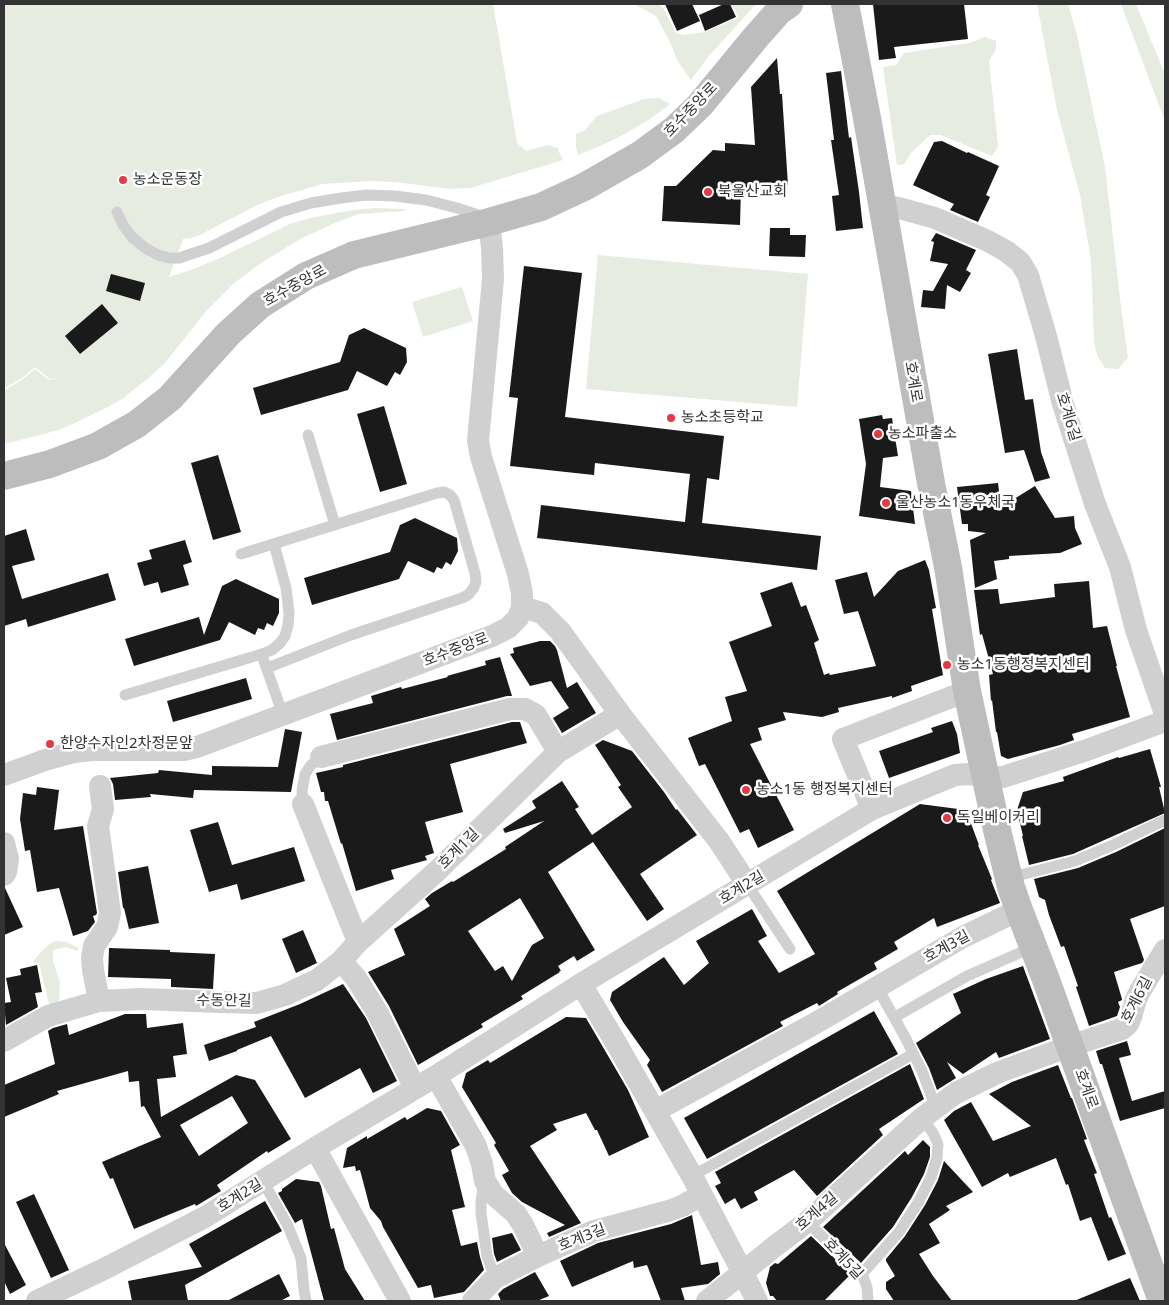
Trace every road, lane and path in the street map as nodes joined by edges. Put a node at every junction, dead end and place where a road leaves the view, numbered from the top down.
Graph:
1 (789, 4) edge
2 (845, 4) edge
3 (882, 206) junction
4 (117, 212) dead end
5 (489, 222) junction
6 (308, 435) dead end
7 (4, 476) edge
8 (335, 525) junction
9 (274, 544) junction
10 (241, 554) dead end
11 (522, 607) junction
12 (262, 654) junction
13 (267, 668) junction
14 (967, 691) junction
15 (125, 695) dead end
16 (620, 714) junction
17 (1165, 714) edge
18 (283, 715) junction
19 (1165, 721) edge
20 (558, 752) junction
21 (322, 758) joint
22 (4, 775) edge
23 (986, 777) junction
24 (100, 786) dead end
25 (302, 804) joint
26 (872, 809) junction
27 (1165, 820) edge
28 (4, 843) edge
29 (4, 875) edge
30 (1009, 878) junction
31 (747, 884) junction
32 (1019, 910) junction
33 (358, 942) junction
34 (1034, 947) junction
35 (790, 949) dead end
36 (1165, 950) edge
37 (341, 961) junction
38 (581, 984) junction
39 (877, 987) junction
40 (99, 1000) junction
41 (895, 1017) junction
42 (4, 1041) edge
43 (1070, 1046) junction
44 (913, 1054) junction
45 (436, 1076) junction
46 (415, 1088) junction
47 (655, 1111) junction
48 (929, 1113) junction
49 (316, 1148) junction
50 (263, 1181) junction
51 (485, 1181) junction
52 (697, 1185) junction
53 (808, 1222) junction
54 (538, 1256) junction
55 (743, 1273) junction
56 (862, 1274) junction
57 (495, 1278) junction
58 (37, 1301) edge
59 (306, 1301) edge
60 (400, 1301) edge
61 (473, 1301) edge
62 (707, 1301) edge
63 (756, 1301) edge
64 (869, 1301) edge
65 (1162, 1301) edge

1 - 5 street, 호수중앙로
2 - 3 street, 호계로
3 - 14 street, 호계로
3 - 17 street, 호계6길
4 - 5 lane
5 - 7 street, 호수중앙로
5 - 11 street
6 - 8 lane
8 - 9 lane
8 - 13 lane
9 - 10 lane
9 - 12 lane
11 - 16 street
11 - 18 street, 호수중앙로
12 - 13 lane
12 - 15 lane
13 - 18 lane
14 - 23 street, 호계로
14 - 26 street
16 - 20 street, 호계1길
16 - 31 street
18 - 22 street, 호수중앙로
19 - 23 street
20 - 21 street
20 - 33 street, 호계1길
21 - 25 lane
23 - 26 street, 호계2길
23 - 30 street, 호계로
24 - 40 street
25 - 33 street
26 - 31 street, 호계2길
27 - 30 lane
28 - 29 street
30 - 32 street, 호계로
31 - 35 lane
31 - 38 street, 호계2길
32 - 34 street, 호계로
32 - 39 street, 호계3길
33 - 37 street, 호계1길
34 - 41 lane
34 - 43 street, 호계로
36 - 43 street, 호계6길
37 - 40 street, 수동안길
37 - 46 street
38 - 45 street, 호계2길
38 - 47 street
39 - 41 lane
39 - 47 street, 호계3길
40 - 42 street, 수동안길
41 - 44 lane
43 - 48 street, 호계4길
43 - 65 street, 호계로
44 - 48 lane
44 - 52 lane, 호계3길
45 - 46 street, 호계2길
45 - 51 street
46 - 49 street, 호계2길
47 - 52 street
48 - 53 street, 호계4길
48 - 56 lane
49 - 50 street, 호계2길
49 - 60 street
50 - 58 street, 호계2길
50 - 59 lane
51 - 54 street
51 - 57 lane
52 - 54 street, 호계3길
52 - 55 street
53 - 55 street, 호계4길
53 - 56 lane, 호계5길
54 - 57 street, 호계3길
55 - 62 street, 호계4길
55 - 63 street
56 - 64 lane, 호계5길
57 - 61 street, 호계3길

